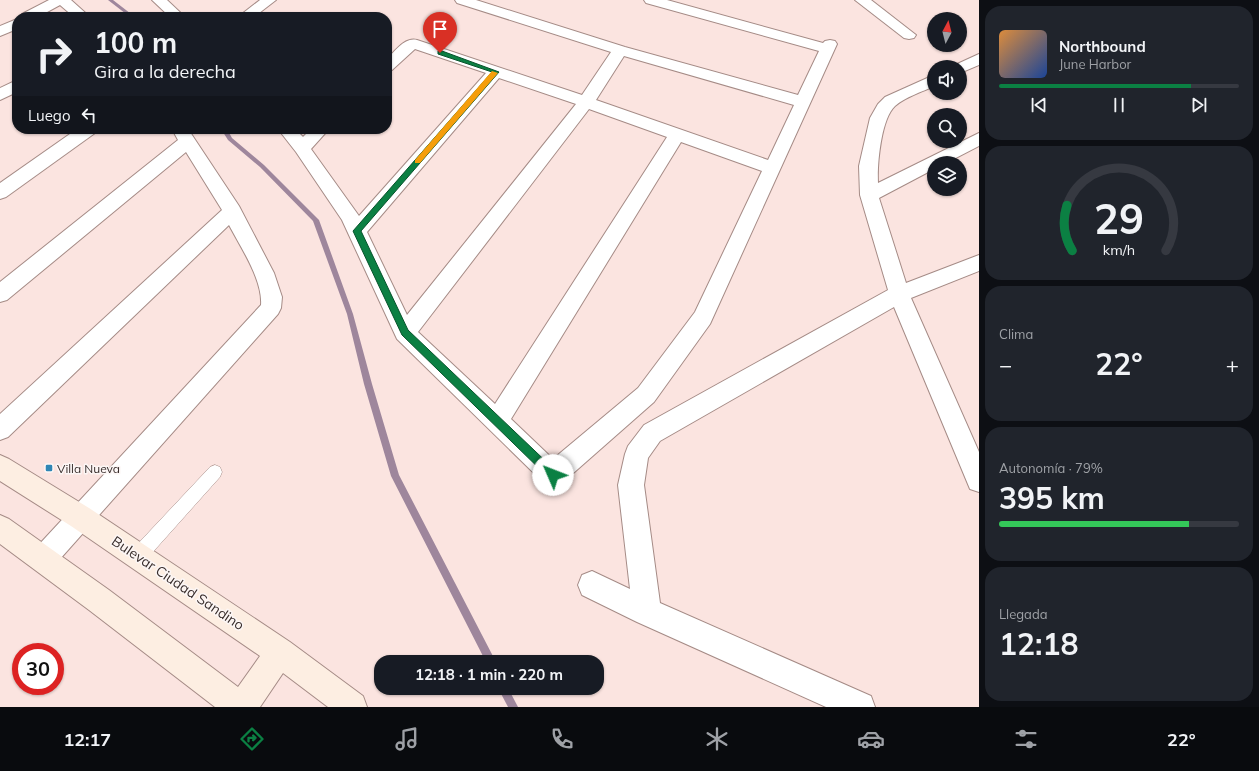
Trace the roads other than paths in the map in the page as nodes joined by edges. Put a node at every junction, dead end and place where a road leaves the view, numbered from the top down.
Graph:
1 (58, 0) edge
2 (62, 0) edge
3 (159, 0) edge
4 (269, 0) edge
5 (462, 0) edge
6 (651, 0) edge
7 (862, 0) edge
8 (37, 12) edge
9 (77, 12) edge
10 (172, 12) edge
11 (252, 12) edge
12 (12, 26) edge
13 (0, 32) edge
14 (909, 35) dead end
15 (620, 50) junction
16 (979, 59) edge
17 (392, 62) edge
18 (967, 65) edge
19 (496, 72) junction
20 (927, 83) edge
21 (12, 87) edge
22 (0, 95) edge
23 (586, 102) junction
24 (803, 102) junction
25 (80, 134) edge
26 (290, 134) edge
27 (317, 134) edge
28 (677, 134) junction
29 (184, 135) edge
30 (979, 139) edge
31 (302, 148) junction
32 (772, 168) junction
33 (7, 178) edge
34 (0, 192) edge
35 (870, 195) junction
36 (232, 211) junction
37 (356, 231) junction
38 (979, 263) edge
39 (0, 294) edge
40 (899, 294) junction
41 (405, 333) junction
42 (497, 421) junction
43 (0, 429) edge
44 (0, 467) edge
45 (215, 472) dead end
46 (979, 480) edge
47 (80, 517) junction
48 (0, 528) edge
49 (138, 556) junction
50 (43, 559) junction
51 (592, 585) dead end
52 (647, 612) junction
53 (280, 652) junction
54 (241, 707) edge
55 (352, 707) edge
56 (860, 707) edge

1 - 8 street
2 - 9 street
3 - 10 street
4 - 11 street
5 - 15 street
6 - 24 street
7 - 14 street
12 - 13 street
15 - 23 street
15 - 24 street
16 - 18 street
17 - 19 street
19 - 23 street
19 - 37 street
20 - 35 street
21 - 22 street
23 - 28 street
23 - 41 street
24 - 32 street
25 - 33 street
26 - 31 street
27 - 31 street
28 - 32 street
28 - 42 street
29 - 36 street
29 - 39 street
30 - 35 street
31 - 37 street
32 - 42 street
33 - 34 street
35 - 40 street
36 - 43 street
36 - 47 street
37 - 41 street
38 - 40 street
40 - 46 street
40 - 52 street
41 - 42 street
44 - 47 street, Bulevar Ciudad Sandino
45 - 49 lane
47 - 49 street, Bulevar Ciudad Sandino
47 - 50 street
48 - 50 street
49 - 53 street, Bulevar Ciudad Sandino
50 - 54 street
51 - 52 street
52 - 56 street
53 - 54 street
53 - 55 street, Bulevar Ciudad Sandino

